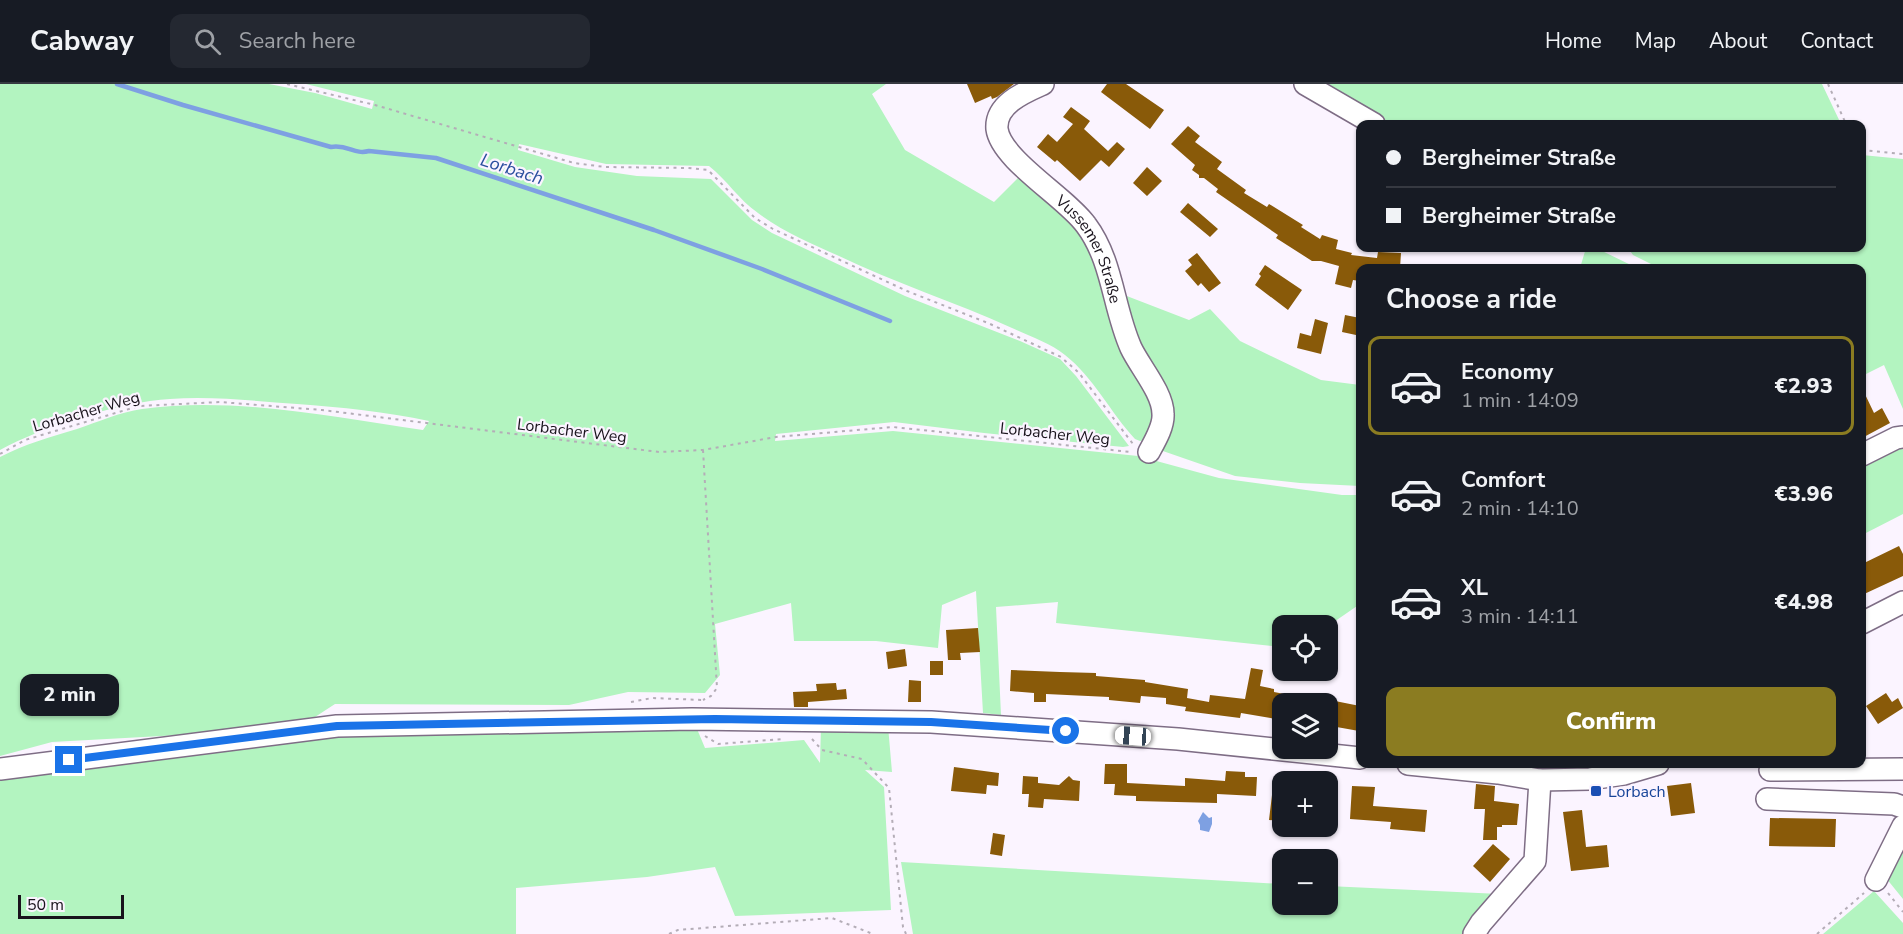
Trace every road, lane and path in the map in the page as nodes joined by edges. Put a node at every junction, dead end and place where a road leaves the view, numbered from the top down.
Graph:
1 (287, 84) edge
2 (1043, 84) edge
3 (1305, 84) edge
4 (1828, 84) edge
5 (1367, 120) edge
6 (1844, 120) edge
7 (1866, 150) edge
8 (1903, 154) edge
9 (1903, 437) edge
10 (703, 450) junction
11 (1149, 452) junction
12 (1866, 453) edge
13 (0, 454) edge
14 (1903, 602) edge
15 (1866, 621) edge
16 (703, 708) dead end
17 (805, 720) junction
18 (702, 731) dead end
19 (787, 739) dead end
20 (1356, 758) edge
21 (1501, 768) edge
22 (1644, 768) edge
23 (0, 769) edge
24 (1903, 769) edge
25 (1770, 770) dead end
26 (1540, 780) junction
27 (1767, 799) dead end
28 (1903, 807) edge
29 (1903, 826) edge
30 (1876, 880) junction
31 (1903, 912) edge
32 (669, 934) edge
33 (873, 934) edge
34 (906, 934) edge
35 (1473, 934) edge
36 (1817, 934) edge

1 - 11 path
2 - 11 street, Vussemer Straße
3 - 5 street
4 - 6 path
7 - 8 path
9 - 12 street
10 - 11 path, Lorbacher Weg
10 - 13 path, Lorbacher Weg
10 - 16 path
14 - 15 street
17 - 20 street
17 - 23 street
17 - 34 path
18 - 19 path
21 - 26 street
22 - 26 street
24 - 25 street
26 - 35 street
27 - 28 street
29 - 30 street
30 - 31 path
30 - 36 path
32 - 33 path

